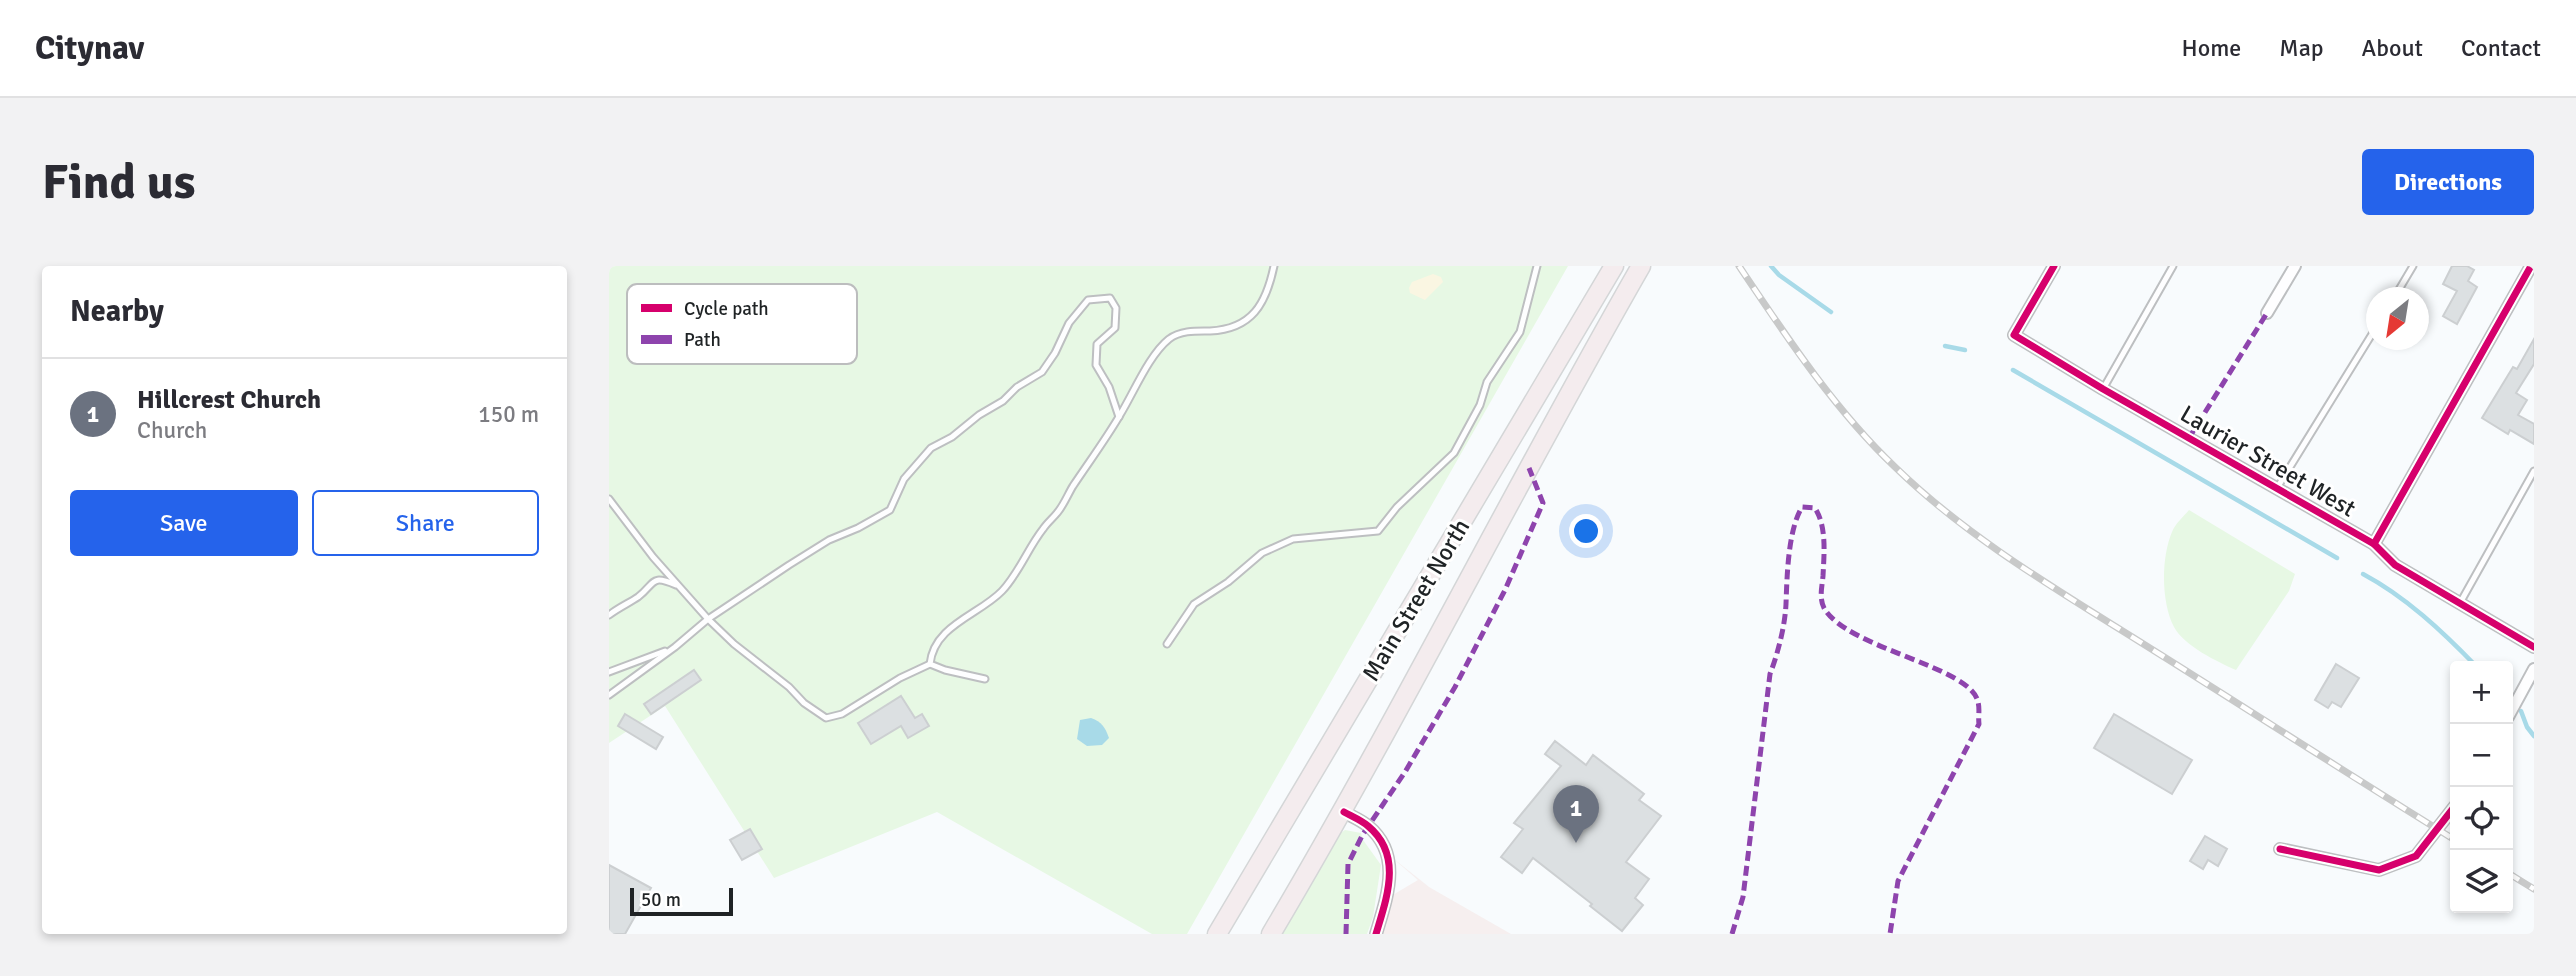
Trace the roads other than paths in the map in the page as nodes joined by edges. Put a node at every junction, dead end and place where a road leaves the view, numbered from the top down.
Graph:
1 (1273, 266) edge
2 (1537, 266) edge
3 (1614, 266) edge
4 (1641, 266) edge
5 (2054, 266) edge
6 (2173, 266) edge
7 (2295, 266) edge
8 (2413, 266) edge
9 (2531, 266) edge
10 (2401, 287) edge
11 (2267, 313) dead end
12 (2366, 344) edge
13 (2103, 389) junction
14 (1119, 417) junction
15 (2534, 471) edge
16 (2277, 488) junction
17 (609, 499) edge
18 (2374, 544) junction
19 (679, 586) junction
20 (2460, 603) junction
21 (609, 615) edge
22 (708, 619) junction
23 (1167, 644) dead end
24 (675, 647) junction
25 (2534, 647) edge
26 (930, 664) junction
27 (2534, 669) edge
28 (609, 672) edge
29 (985, 679) dead end
30 (609, 695) edge
31 (2513, 707) edge
32 (1344, 812) junction
33 (2450, 813) edge
34 (2280, 849) dead end
35 (1217, 934) edge
36 (1271, 934) edge
37 (1376, 934) edge

1 - 14 lane
2 - 23 lane
3 - 35 main road, Main Street North
4 - 32 main road, Main Street North
5 - 13 street, Laurier Street West
6 - 13 lane
7 - 11 street
8 - 10 lane
9 - 18 street
12 - 16 lane
13 - 16 street, Laurier Street West
14 - 22 lane
14 - 26 lane
15 - 20 lane
16 - 18 street, Laurier Street West
17 - 19 lane
18 - 20 street, Laurier Street West
19 - 21 lane
19 - 22 lane
20 - 25 street, Laurier Street West
22 - 24 lane
22 - 26 lane
24 - 28 lane
24 - 30 lane
26 - 29 lane
27 - 31 street
32 - 36 main road, Main Street North
32 - 37 street
33 - 34 street

